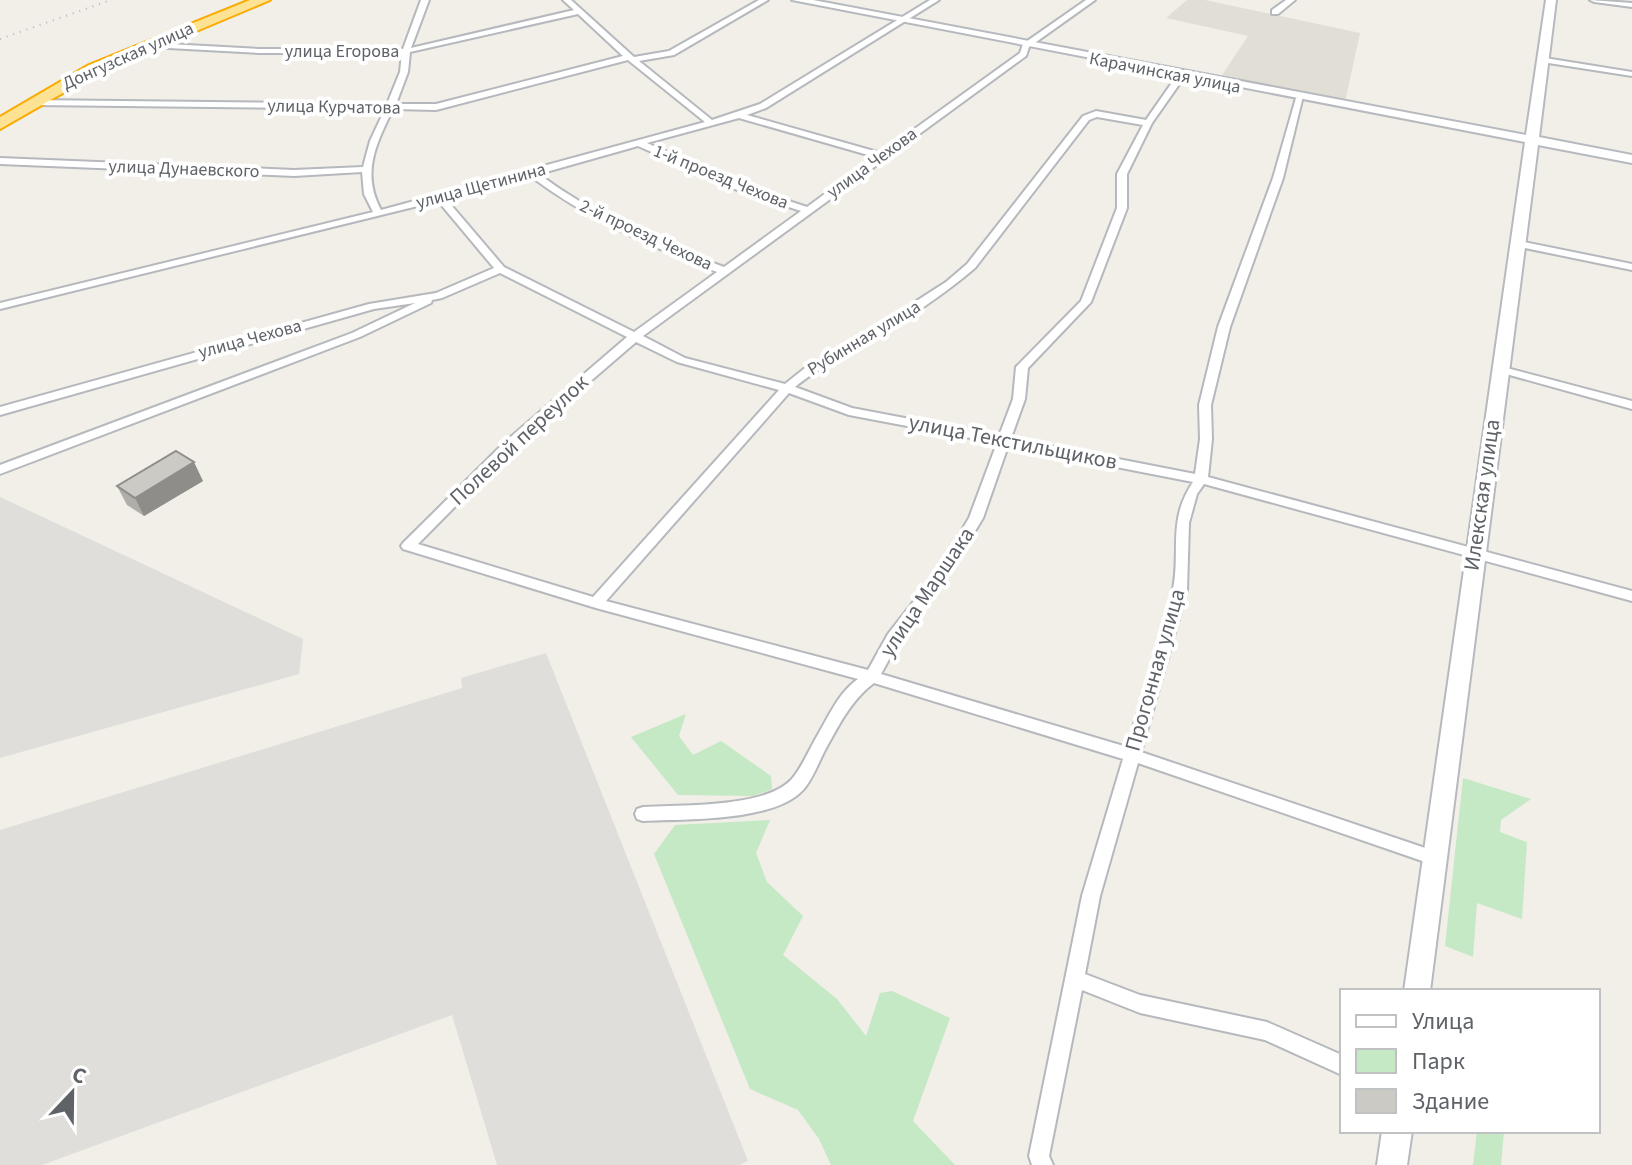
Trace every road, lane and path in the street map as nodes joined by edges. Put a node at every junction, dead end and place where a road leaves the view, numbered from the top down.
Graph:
1 (263, 0) edge
2 (425, 0) edge
3 (585, 0) edge
4 (764, 0) edge
5 (797, 0) edge
6 (935, 0) edge
7 (1091, 0) edge
8 (1291, 0) edge
9 (1551, 0) edge
10 (1594, 0) edge
11 (569, 2) edge
12 (1632, 5) edge
13 (577, 12) junction
14 (1275, 12) dead end
15 (900, 21) junction
16 (150, 45) junction
17 (1026, 46) junction
18 (406, 51) junction
19 (631, 58) junction
20 (658, 58) junction
21 (1545, 60) junction
22 (643, 68) junction
23 (1632, 74) edge
24 (1181, 76) junction
25 (1300, 98) junction
26 (33, 102) junction
27 (390, 107) junction
28 (739, 115) junction
29 (710, 122) junction
30 (1148, 123) junction
31 (0, 124) edge
32 (637, 142) junction
33 (1533, 142) junction
34 (880, 156) junction
35 (1632, 159) edge
36 (0, 161) edge
37 (368, 169) junction
38 (532, 173) junction
39 (440, 198) junction
40 (806, 210) junction
41 (377, 211) junction
42 (1519, 244) junction
43 (1632, 267) edge
44 (500, 269) junction
45 (722, 270) junction
46 (438, 296) junction
47 (0, 306) edge
48 (650, 325) junction
49 (633, 338) junction
50 (651, 346) junction
51 (1499, 369) junction
52 (787, 388) junction
53 (1632, 405) edge
54 (0, 411) edge
55 (1005, 438) junction
56 (0, 470) edge
57 (1201, 479) junction
58 (1474, 552) junction
59 (1632, 596) edge
60 (596, 603) junction
61 (872, 677) junction
62 (1132, 755) junction
63 (643, 814) dead end
64 (1434, 858) junction
65 (1073, 978) junction
66 (1417, 989) edge
67 (1340, 1064) edge
68 (1397, 1133) edge
69 (1041, 1160) edge
70 (1392, 1165) edge

1 - 16 highway, Донгузская улица
2 - 18 street
3 - 11 street
4 - 20 street, улица Курчатова
5 - 15 street, Карачинская улица
6 - 15 street, улица Щетинина
7 - 17 street, улица Чехова
8 - 14 street
9 - 21 street, Илекская улица
10 - 12 street
11 - 13 street
13 - 18 street, улица Егорова
13 - 19 street
15 - 17 street, Карачинская улица
15 - 28 street, улица Щетинина
16 - 18 street, улица Егорова
16 - 26 highway, Донгузская улица
17 - 24 street, Карачинская улица
17 - 34 street, улица Чехова
18 - 27 street
19 - 20 street, улица Курчатова
19 - 22 street
19 - 27 street, улица Курчатова
20 - 22 street, улица Курчатова
21 - 23 street
21 - 33 street, Илекская улица
22 - 29 street
24 - 25 street, Карачинская улица
24 - 30 street, улица Маршака
25 - 33 street, Карачинская улица
25 - 57 street, Прогонная улица
26 - 27 street, улица Курчатова
26 - 31 highway, Донгузская улица
27 - 37 street
28 - 29 street, улица Щетинина
28 - 34 street
29 - 32 street, улица Щетинина
30 - 52 street, Рубинная улица
30 - 55 street, улица Маршака
32 - 38 street, улица Щетинина
32 - 40 street, 1-й проезд Чехова
33 - 35 street, Карачинская улица
33 - 42 street, Илекская улица
34 - 40 street, улица Чехова
36 - 37 street, улица Дунаевского
37 - 41 street
38 - 39 street, улица Щетинина
38 - 45 street, 2-й проезд Чехова
39 - 41 street, улица Щетинина
39 - 44 street, улица Текстильщиков
40 - 45 street, улица Чехова
41 - 47 street, улица Щетинина
42 - 43 street
42 - 51 street, Илекская улица
44 - 46 street, улица Чехова
44 - 49 street, улица Текстильщиков
45 - 48 street, улица Чехова
46 - 54 street, улица Чехова
46 - 56 street
48 - 49 street, улица Чехова
48 - 50 street
49 - 50 street, улица Текстильщиков
49 - 60 street, Полевой переулок
50 - 52 street, улица Текстильщиков
51 - 53 street
51 - 58 street, Илекская улица
52 - 55 street, улица Текстильщиков
52 - 60 street, Рубинная улица
55 - 57 street, улица Текстильщиков
55 - 61 street, улица Маршака
57 - 58 street, улица Текстильщиков
57 - 62 street, Прогонная улица
58 - 59 street, улица Текстильщиков
58 - 64 street, Илекская улица
60 - 61 street
61 - 62 street
61 - 63 street, улица Маршака
62 - 64 street
62 - 65 street, Прогонная улица
64 - 66 street, Илекская улица
65 - 67 street
65 - 69 street, Прогонная улица
68 - 70 street

